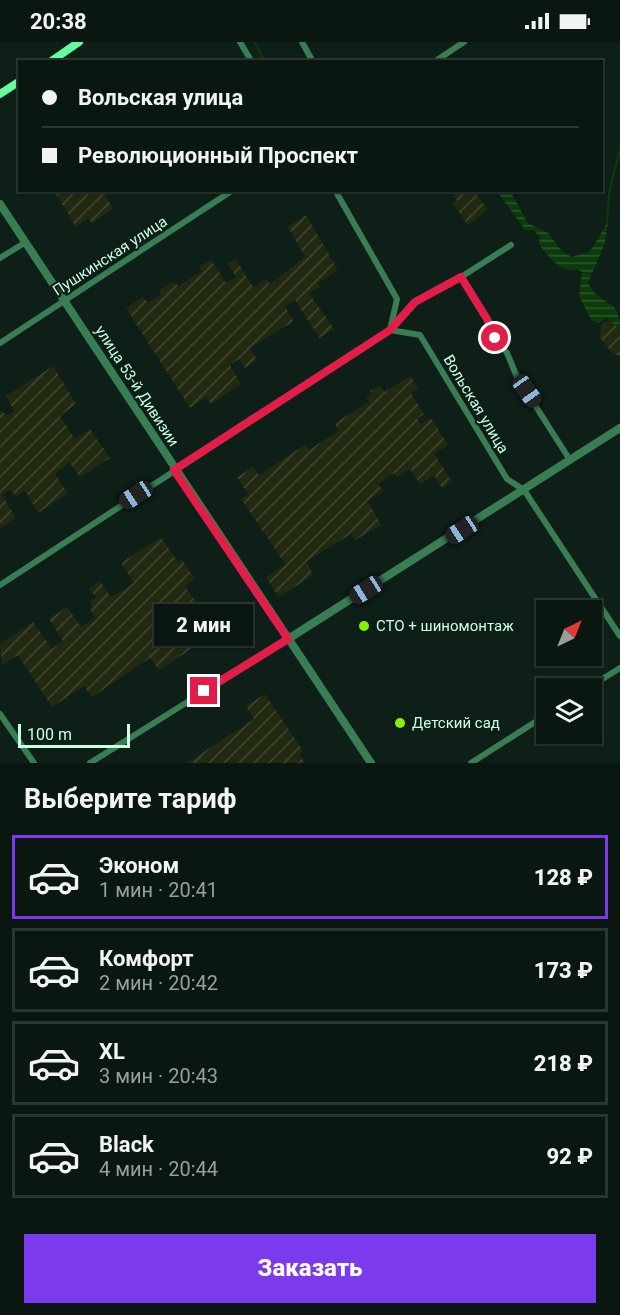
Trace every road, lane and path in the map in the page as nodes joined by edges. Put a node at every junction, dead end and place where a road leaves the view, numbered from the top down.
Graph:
1 (79, 42) edge
2 (240, 42) edge
3 (302, 42) edge
4 (464, 42) edge
5 (53, 60) edge
6 (251, 60) edge
7 (312, 60) edge
8 (437, 60) edge
9 (18, 82) edge
10 (0, 94) edge
11 (230, 192) edge
12 (336, 192) edge
13 (0, 204) edge
14 (26, 242) junction
15 (511, 245) dead end
16 (0, 258) edge
17 (461, 277) junction
18 (65, 299) junction
19 (390, 330) junction
20 (0, 343) edge
21 (620, 428) edge
22 (570, 460) junction
23 (174, 470) junction
24 (524, 490) junction
25 (0, 585) edge
26 (620, 636) edge
27 (288, 639) junction
28 (620, 668) edge
29 (602, 679) edge
30 (0, 714) edge
31 (536, 721) edge
32 (34, 763) edge
33 (90, 763) edge
34 (371, 763) edge
35 (471, 763) edge

1 - 5 main road
2 - 6 street
3 - 7 street
4 - 8 street
9 - 10 main road
11 - 18 street, Пушкинская улица
12 - 19 street
13 - 14 street, улица 53-й Дивизии
14 - 16 street
14 - 18 street, улица 53-й Дивизии
15 - 17 street
17 - 19 street
17 - 22 street
18 - 20 street, Пушкинская улица
18 - 23 street, улица 53-й Дивизии
19 - 23 street
19 - 24 street, Вольская улица
21 - 22 street
22 - 24 street
23 - 25 street
23 - 27 street, улица 53-й Дивизии
24 - 26 street, Вольская улица
24 - 27 street
27 - 33 street
27 - 34 street, улица 53-й Дивизии
28 - 29 street
30 - 32 street
31 - 35 street

